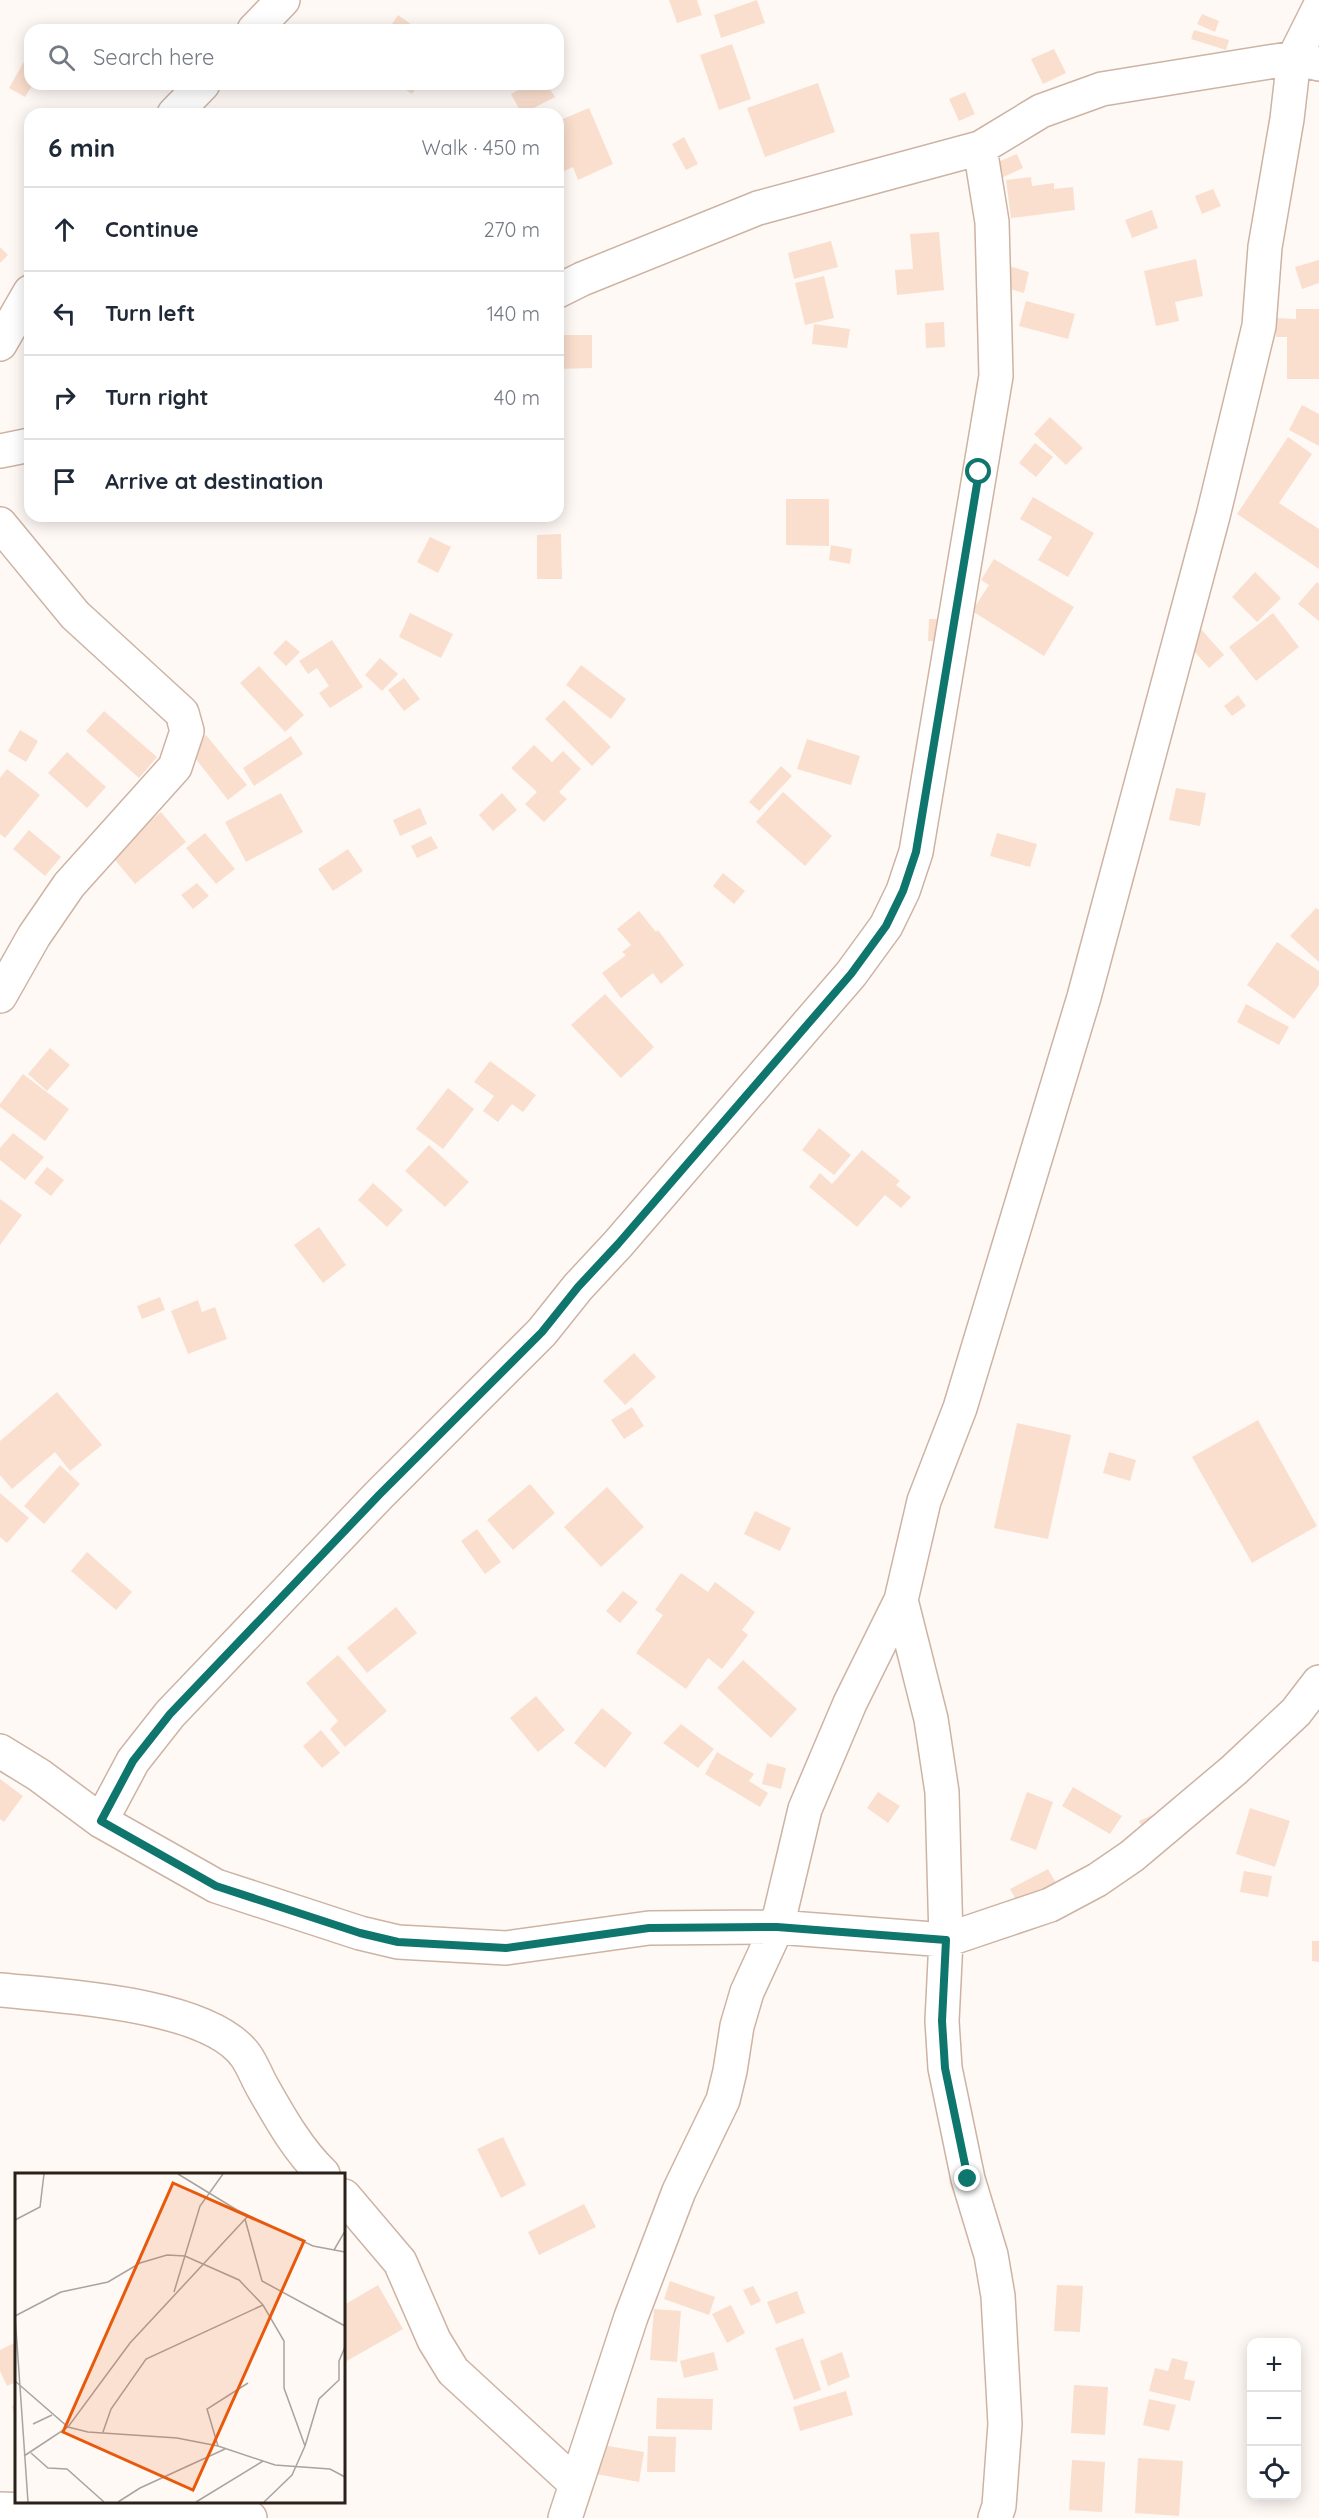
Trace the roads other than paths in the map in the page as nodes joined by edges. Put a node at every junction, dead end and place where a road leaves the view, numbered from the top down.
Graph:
1 (283, 0) edge
2 (1319, 8) edge
3 (260, 24) edge
4 (1306, 61) edge
5 (197, 90) edge
6 (180, 108) edge
7 (980, 148) junction
8 (564, 288) edge
9 (24, 302) edge
10 (0, 344) edge
11 (24, 446) edge
12 (0, 451) edge
13 (0, 524) edge
14 (0, 996) edge
15 (901, 1600) junction
16 (1319, 1682) edge
17 (0, 1751) edge
18 (101, 1821) junction
19 (777, 1927) junction
20 (946, 1940) junction
21 (0, 1990) edge
22 (321, 2173) edge
23 (345, 2197) edge
24 (576, 2484) junction
25 (0, 2509) edge
26 (250, 2518) edge
27 (565, 2518) edge
28 (994, 2518) edge

1 - 3 street
2 - 4 street
4 - 7 street
4 - 15 street
5 - 6 street
7 - 8 street
7 - 18 street
9 - 10 street
11 - 12 street
13 - 14 street
15 - 19 street
15 - 20 street
16 - 20 street
17 - 18 street
18 - 19 street
19 - 20 street
19 - 24 street
20 - 28 street
21 - 22 street
23 - 24 street
24 - 27 street
25 - 26 street

